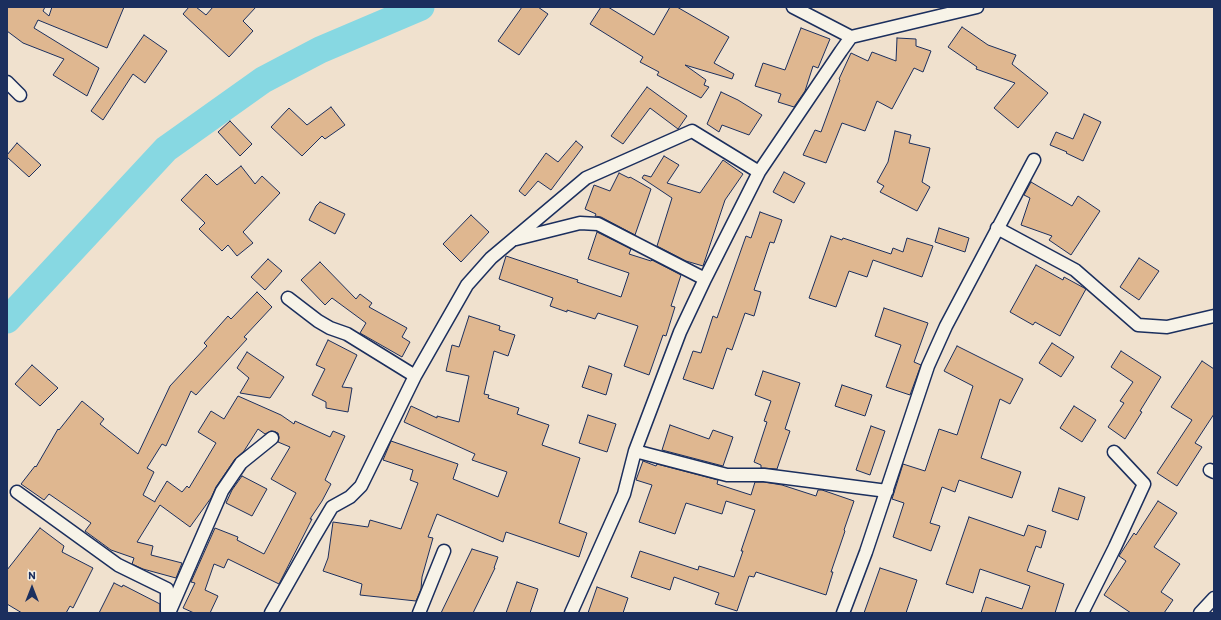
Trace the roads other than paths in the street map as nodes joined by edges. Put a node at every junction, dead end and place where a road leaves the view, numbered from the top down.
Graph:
1 (793, 7) edge
2 (977, 7) edge
3 (851, 38) junction
4 (7, 82) edge
5 (20, 95) dead end
6 (1034, 160) dead end
7 (759, 172) junction
8 (997, 228) junction
9 (512, 240) junction
10 (705, 278) junction
11 (288, 298) dead end
12 (1214, 316) edge
13 (415, 376) junction
14 (272, 438) dead end
15 (635, 451) junction
16 (1114, 452) dead end
17 (887, 491) junction
18 (17, 492) dead end
19 (444, 551) dead end
20 (1214, 598) edge
21 (168, 613) edge
22 (271, 613) edge
23 (419, 613) edge
24 (571, 613) edge
25 (843, 613) edge
26 (1082, 613) edge
27 (1200, 613) edge

1 - 3 street
2 - 3 street
3 - 7 street
4 - 5 street
6 - 8 street
7 - 9 street
7 - 10 street
8 - 12 street
8 - 17 street
9 - 10 street
9 - 13 street
10 - 15 street
11 - 13 street
13 - 22 street
14 - 21 street
15 - 17 street
15 - 24 street
16 - 26 street
17 - 25 street
18 - 21 street
19 - 23 street
20 - 27 street

